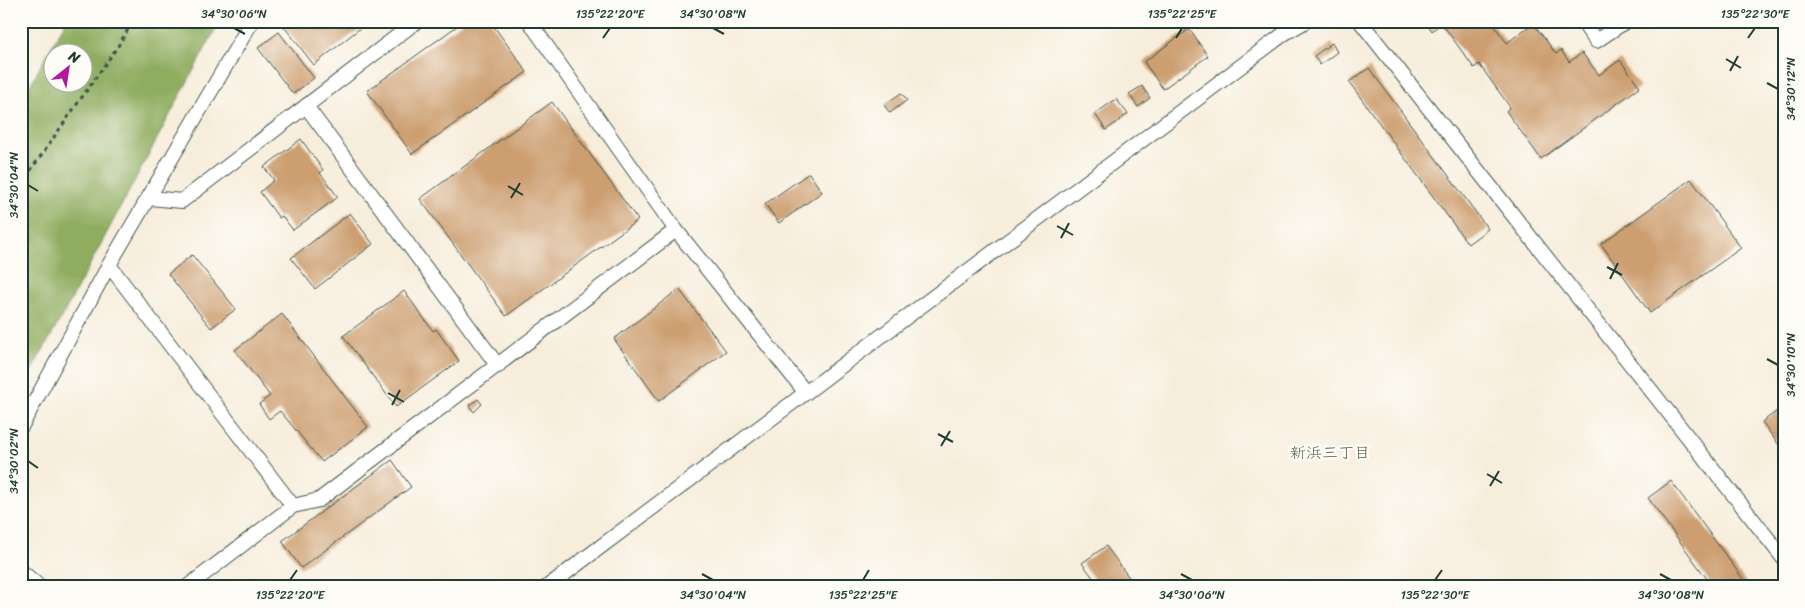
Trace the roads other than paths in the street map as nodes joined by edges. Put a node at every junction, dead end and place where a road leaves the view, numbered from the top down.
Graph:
1 (252, 21) edge
2 (417, 21) edge
3 (529, 21) edge
4 (1277, 21) edge
5 (1306, 21) edge
6 (1360, 21) edge
7 (1582, 21) edge
8 (1626, 21) edge
9 (1285, 33) junction
10 (306, 106) junction
11 (150, 198) junction
12 (676, 230) junction
13 (109, 265) junction
14 (498, 366) junction
15 (806, 393) junction
16 (21, 427) edge
17 (293, 506) junction
18 (1784, 559) edge
19 (21, 571) edge
20 (40, 587) edge
21 (187, 587) edge
22 (547, 587) edge

1 - 11 lane
2 - 10 lane
3 - 12 lane
4 - 9 lane
5 - 9 lane
6 - 18 lane
7 - 8 lane
9 - 15 lane
10 - 11 lane
10 - 14 lane
11 - 13 lane
12 - 14 lane
12 - 15 lane
13 - 16 lane
13 - 17 lane
14 - 17 lane
15 - 22 lane
17 - 21 lane
19 - 20 lane

